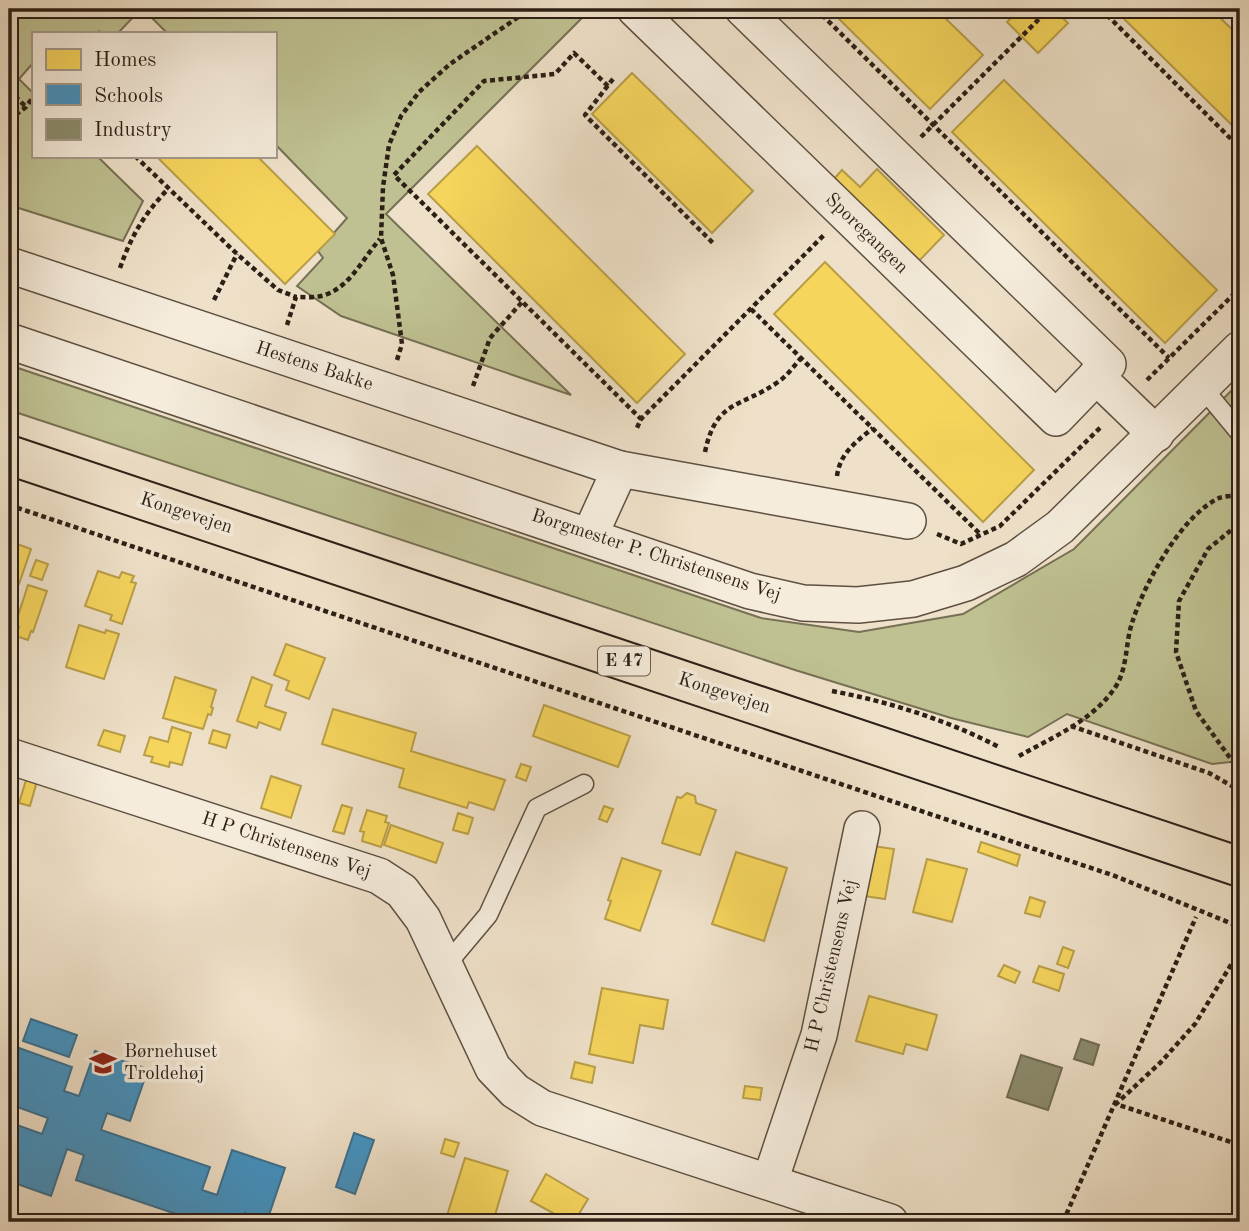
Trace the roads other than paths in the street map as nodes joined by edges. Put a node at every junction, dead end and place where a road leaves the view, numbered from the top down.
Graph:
1 (635, 9) edge
2 (743, 9) edge
3 (9, 265) edge
4 (9, 341) edge
5 (1240, 349) edge
6 (1096, 376) junction
7 (1202, 387) junction
8 (1240, 433) edge
9 (1156, 434) junction
10 (9, 455) edge
11 (620, 469) junction
12 (908, 521) dead end
13 (590, 536) junction
14 (9, 756) edge
15 (584, 783) dead end
16 (862, 829) dead end
17 (1240, 867) edge
18 (446, 965) junction
19 (770, 1181) junction
20 (890, 1222) edge

1 - 6 street, Sporegangen
2 - 6 street
3 - 11 street, Hestens Bakke
4 - 13 street, Borgmester P. Christensens Vej
5 - 7 street, Borgmester P. Christensens Vej
6 - 9 street
7 - 8 lane
7 - 9 street, Borgmester P. Christensens Vej
9 - 13 street, Borgmester P. Christensens Vej
10 - 17 main road, Kongevejen / E 47
11 - 12 street, Hestens Bakke
11 - 13 street
14 - 18 street, H P Christensens Vej
15 - 18 lane
16 - 19 street, H P Christensens Vej
18 - 19 street, H P Christensens Vej
19 - 20 street, H P Christensens Vej

